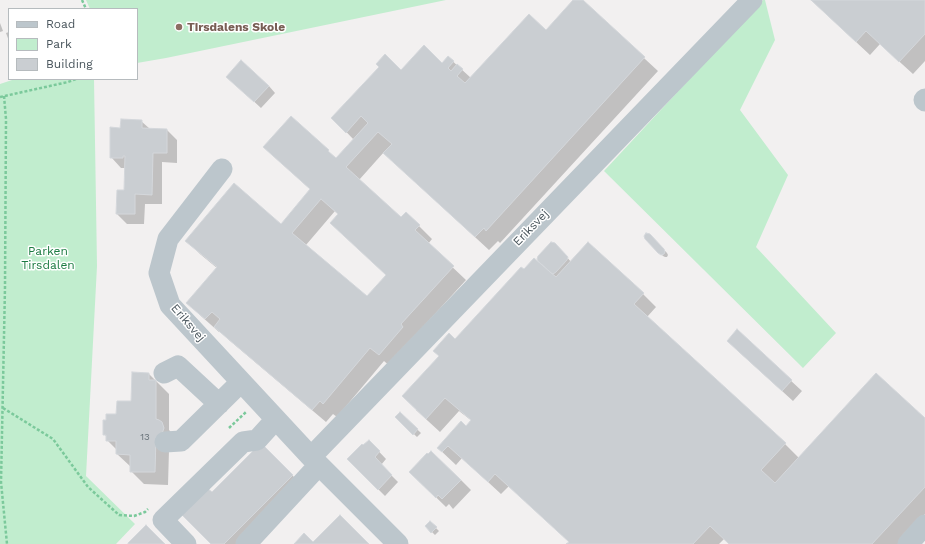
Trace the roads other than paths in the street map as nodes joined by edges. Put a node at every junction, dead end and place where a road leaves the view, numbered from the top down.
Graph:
1 (752, 0) edge
2 (222, 169) dead end
3 (164, 373) dead end
4 (241, 382) junction
5 (219, 404) junction
6 (276, 420) junction
7 (165, 442) dead end
8 (315, 461) junction
9 (925, 525) edge
10 (186, 544) edge
11 (246, 544) edge
12 (398, 544) edge
13 (908, 544) edge

1 - 8 street, Eriksvej
2 - 4 street, Eriksvej
3 - 5 street
4 - 5 street
4 - 6 street, Eriksvej
5 - 7 street
6 - 8 street, Eriksvej
6 - 10 street
8 - 11 street
8 - 12 street, Eriksvej
9 - 13 street

